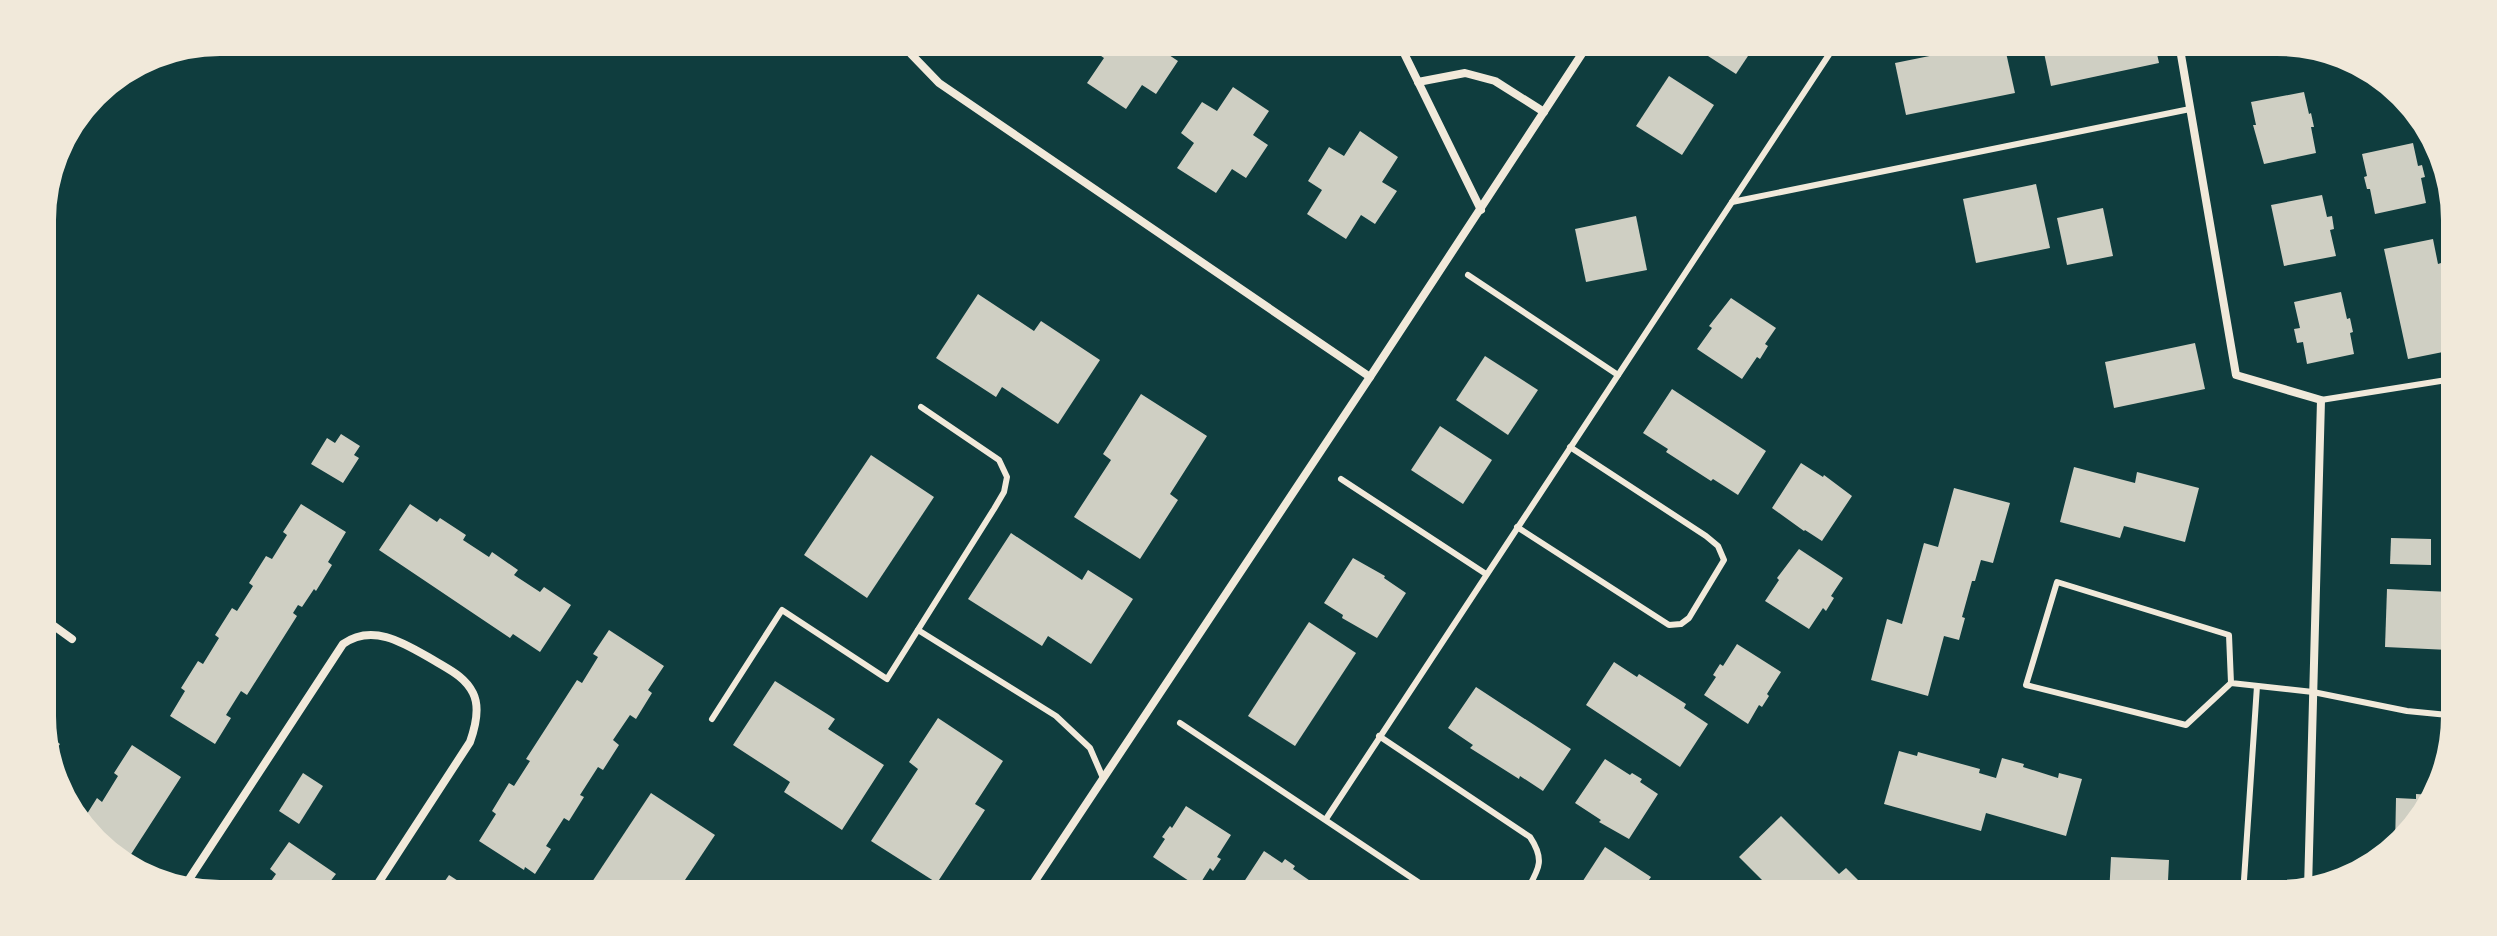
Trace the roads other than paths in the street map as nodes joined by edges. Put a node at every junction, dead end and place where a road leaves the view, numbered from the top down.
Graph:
1 (911, 54) edge
2 (1404, 54) edge
3 (1582, 54) edge
4 (1829, 54) edge
5 (2181, 54) edge
6 (1418, 82) junction
7 (2190, 109) junction
8 (1544, 112) junction
9 (1732, 202) junction
10 (1481, 210) junction
11 (1468, 275) dead end
12 (1618, 375) junction
13 (1370, 377) junction
14 (2443, 381) edge
15 (2321, 400) junction
16 (921, 407) dead end
17 (1570, 447) junction
18 (1341, 479) dead end
19 (1517, 527) junction
20 (1486, 574) junction
21 (54, 626) edge
22 (918, 630) junction
23 (72, 639) dead end
24 (2231, 683) junction
25 (2257, 686) junction
26 (2313, 692) junction
27 (2443, 715) edge
28 (712, 719) dead end
29 (1180, 723) dead end
30 (1379, 736) junction
31 (1103, 778) junction
32 (1326, 819) junction
33 (189, 879) edge
34 (2308, 879) edge
35 (379, 882) edge
36 (1034, 882) edge
37 (1418, 882) edge
38 (1532, 882) edge
39 (2244, 882) edge

1 - 13 street
2 - 6 street
3 - 8 street
4 - 9 lane
5 - 7 street
6 - 8 street
6 - 10 street
7 - 9 lane
7 - 15 street
8 - 10 street
9 - 12 lane
10 - 13 street
11 - 12 lane
12 - 17 lane
13 - 31 street
14 - 15 lane
15 - 26 street
16 - 22 lane
17 - 19 lane
17 - 19 lane
18 - 20 lane
19 - 20 lane
20 - 30 lane
21 - 23 street
22 - 28 lane
22 - 31 lane
24 - 24 lane
24 - 25 lane
25 - 26 lane
25 - 39 lane
26 - 27 lane
26 - 34 street
29 - 32 lane
30 - 32 lane
30 - 38 lane
31 - 36 street
32 - 37 lane
33 - 35 street

